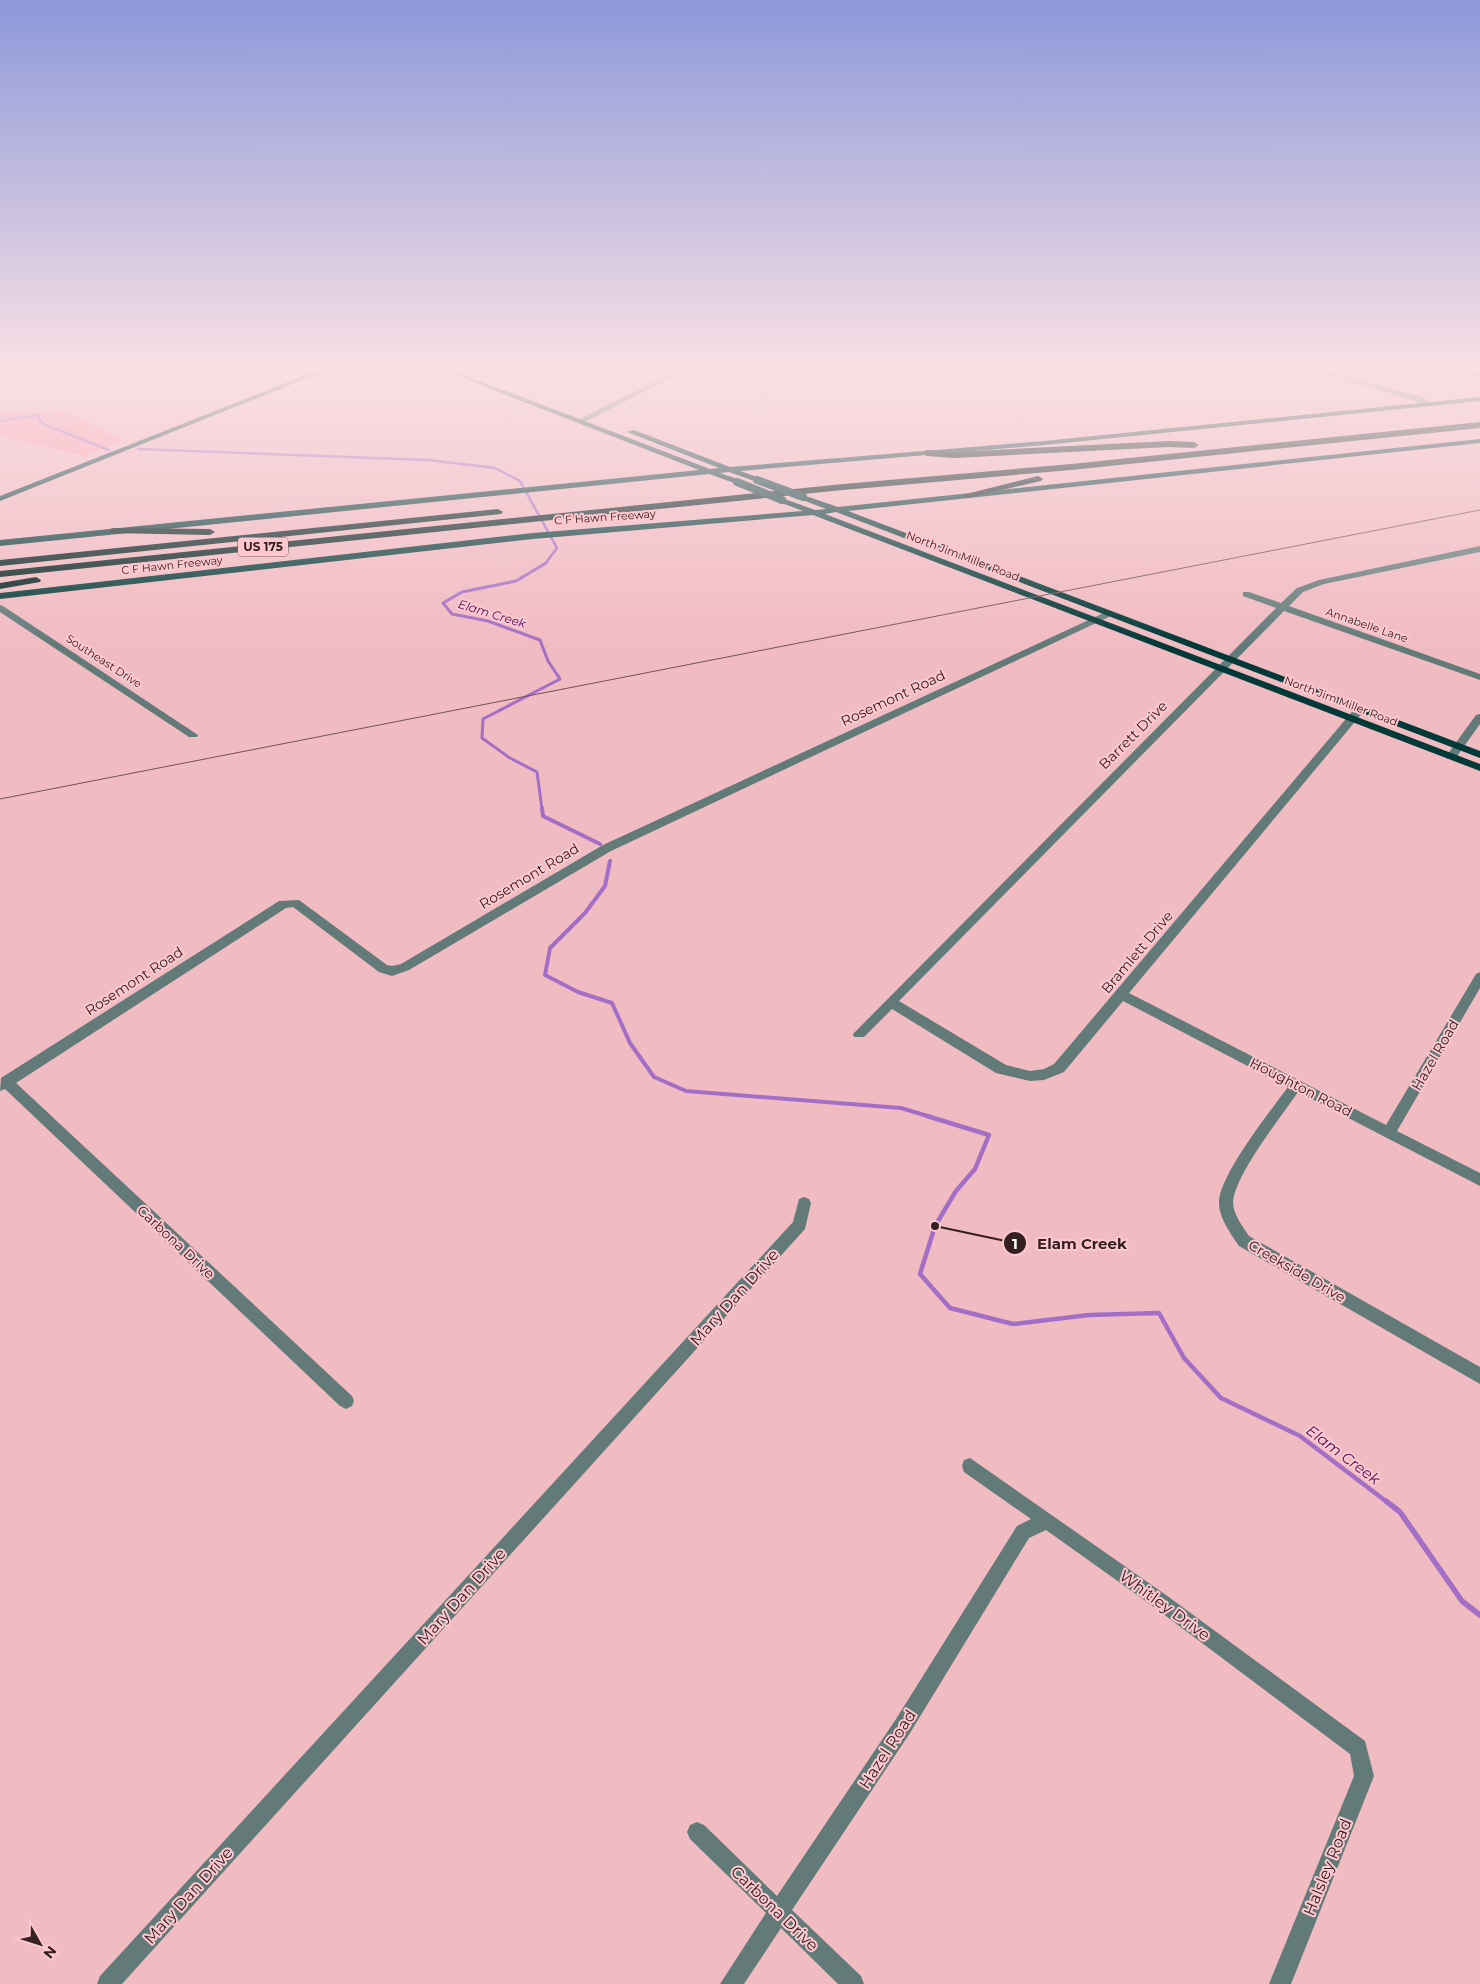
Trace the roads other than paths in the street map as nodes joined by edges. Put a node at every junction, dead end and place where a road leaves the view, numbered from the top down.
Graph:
1 (99, 460) edge
2 (678, 460) edge
3 (703, 460) edge
4 (835, 460) edge
5 (1042, 460) edge
6 (1151, 460) edge
7 (1155, 460) edge
8 (1303, 460) edge
9 (730, 470) junction
10 (710, 471) junction
11 (967, 495) junction
12 (0, 499) edge
13 (871, 506) junction
14 (834, 510) junction
15 (814, 512) junction
16 (367, 525) junction
17 (876, 527) junction
18 (114, 531) junction
19 (0, 543) edge
20 (1480, 549) edge
21 (194, 554) junction
22 (0, 563) edge
23 (0, 574) edge
24 (0, 586) edge
25 (1246, 594) dead end
26 (0, 596) edge
27 (1282, 607) junction
28 (0, 608) edge
29 (1108, 614) junction
30 (1096, 620) junction
31 (1225, 663) junction
32 (1480, 677) edge
33 (1356, 714) junction
34 (1480, 717) edge
35 (193, 735) dead end
36 (1459, 747) junction
37 (1480, 755) edge
38 (1450, 757) junction
39 (1480, 768) edge
40 (1480, 977) edge
41 (1121, 994) junction
42 (891, 1002) junction
43 (859, 1034) dead end
44 (3, 1084) edge
45 (1296, 1085) junction
46 (1389, 1133) junction
47 (1480, 1180) edge
48 (804, 1203) dead end
49 (1480, 1376) edge
50 (346, 1401) dead end
51 (970, 1466) dead end
52 (1046, 1521) junction
53 (1358, 1748) joint
54 (697, 1832) dead end
55 (779, 1912) junction
56 (108, 1984) edge
57 (731, 1984) edge
58 (853, 1984) edge
59 (1280, 1984) edge

1 - 12 main road
2 - 10 main road, North Jim Miller Road
3 - 9 main road, North Jim Miller Road
4 - 9 main road
5 - 16 highway, C F Hawn Freeway / US 175
6 - 21 highway, C F Hawn Freeway / US 175
7 - 11 highway
8 - 11 main road, C F Hawn Freeway
9 - 10 main road
9 - 14 main road, North Jim Miller Road, bridge
10 - 15 main road, North Jim Miller Road, bridge
10 - 18 main road
11 - 13 main road, C F Hawn Freeway
13 - 14 main road, C F Hawn Freeway
13 - 17 main road
14 - 15 main road, C F Hawn Freeway
14 - 17 main road, North Jim Miller Road
15 - 26 main road, C F Hawn Freeway
15 - 30 main road, North Jim Miller Road
16 - 18 highway
16 - 22 highway, C F Hawn Freeway / US 175
17 - 29 main road, North Jim Miller Road
18 - 19 main road
20 - 27 street, Barrett Drive
21 - 23 highway, C F Hawn Freeway / US 175
21 - 24 highway
25 - 27 street, Annabelle Lane
27 - 31 street, Barrett Drive
27 - 32 street, Annabelle Lane
28 - 35 street, Southeast Drive
29 - 30 street, Rosemont Road
29 - 31 main road, North Jim Miller Road
30 - 31 main road, North Jim Miller Road
30 - 44 street, Rosemont Road
31 - 33 main road, North Jim Miller Road
31 - 42 street, Barrett Drive
33 - 36 main road, North Jim Miller Road
33 - 38 main road, North Jim Miller Road
33 - 41 street, Bramlett Drive
34 - 36 street
36 - 37 main road, North Jim Miller Road
36 - 38 street
38 - 39 main road, North Jim Miller Road
40 - 46 street, Hazel Road
41 - 42 street, Bramlett Drive
41 - 45 street, Houghton Road
42 - 43 street, Barrett Drive
44 - 50 street, Carbona Drive
45 - 46 street, Houghton Road
45 - 49 street, Creekside Drive
46 - 47 street, Houghton Road
48 - 56 street, Mary Dan Drive
51 - 52 street, Whitley Drive
52 - 53 street, Whitley Drive
52 - 55 street, Hazel Road
53 - 59 street, Halsley Road
54 - 55 street, Carbona Drive
55 - 57 street, Hazel Road
55 - 58 street, Carbona Drive

